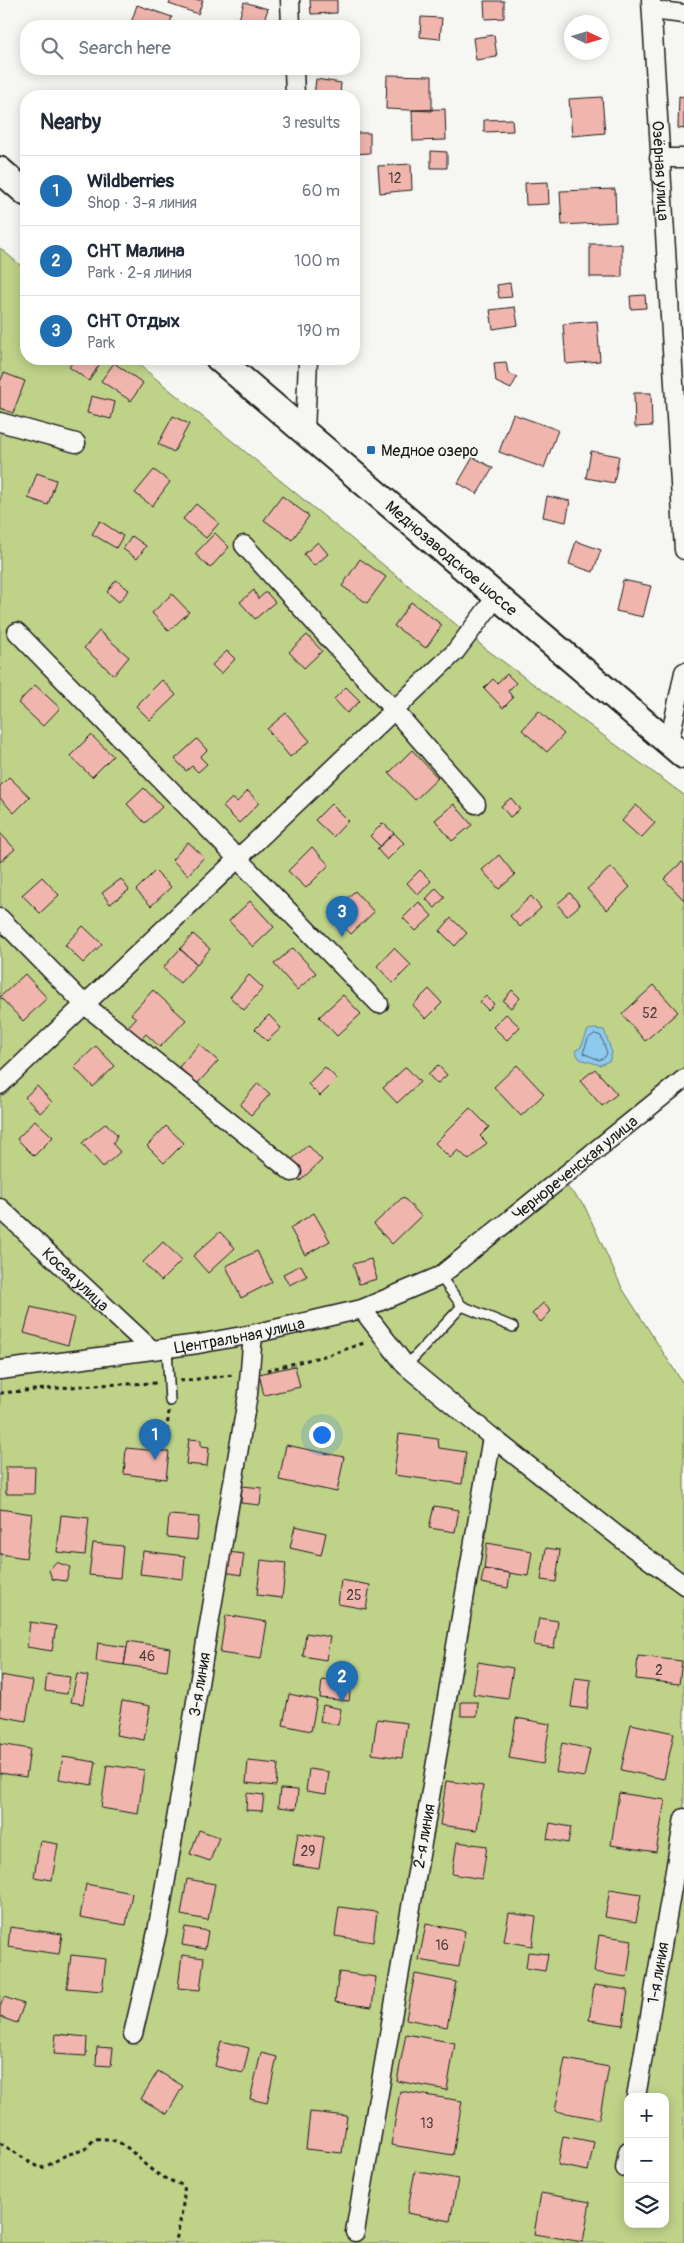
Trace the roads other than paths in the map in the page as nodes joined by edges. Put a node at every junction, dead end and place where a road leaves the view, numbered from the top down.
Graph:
1 (290, 0) edge
2 (652, 5) edge
3 (684, 14) edge
4 (292, 20) edge
5 (294, 75) edge
6 (295, 90) edge
7 (659, 158) junction
8 (684, 158) edge
9 (0, 170) edge
10 (20, 188) edge
11 (227, 365) edge
12 (308, 365) edge
13 (679, 414) edge
14 (0, 422) edge
15 (306, 433) junction
16 (76, 443) dead end
17 (244, 545) dead end
18 (684, 550) edge
19 (497, 596) junction
20 (17, 632) dead end
21 (684, 672) edge
22 (394, 710) junction
23 (676, 750) edge
24 (476, 804) dead end
25 (237, 858) junction
26 (0, 918) edge
27 (380, 1004) dead end
28 (85, 1005) junction
29 (684, 1078) edge
30 (0, 1085) edge
31 (292, 1172) dead end
32 (0, 1208) edge
33 (465, 1255) joint
34 (440, 1276) junction
35 (462, 1306) junction
36 (362, 1309) junction
37 (513, 1326) dead end
38 (253, 1334) junction
39 (159, 1349) junction
40 (406, 1366) junction
41 (0, 1370) edge
42 (170, 1401) road end
43 (492, 1437) junction
44 (684, 1586) edge
45 (684, 1818) edge
46 (133, 2034) dead end
47 (637, 2093) edge
48 (355, 2232) dead end

1 - 4 street
2 - 3 street
2 - 7 street, Озёрная улица
5 - 6 street
7 - 8 street
7 - 13 street, Озёрная улица
9 - 10 main road
11 - 15 main road, Меднозаводское шоссе
12 - 15 street
13 - 18 street, Озёрная улица
14 - 16 street
15 - 19 main road, Меднозаводское шоссе
17 - 22 street
19 - 22 street
19 - 23 main road, Меднозаводское шоссе
20 - 25 street
21 - 23 street
22 - 24 street
22 - 25 street
25 - 27 street
25 - 28 street
26 - 28 street
28 - 30 street
28 - 31 street
29 - 33 street, Чернореченская улица
32 - 39 street, Косая улица
33 - 34 street, Центральная улица
34 - 35 lane
34 - 36 street, Центральная улица
35 - 37 lane
35 - 40 lane
36 - 38 street, Центральная улица
36 - 40 street
38 - 39 street, Центральная улица
38 - 46 street, 3-я линия
39 - 41 street, Центральная улица
39 - 42 lane
40 - 43 street
43 - 44 street
43 - 48 street, 2-я линия
45 - 47 street, 1-я линия

